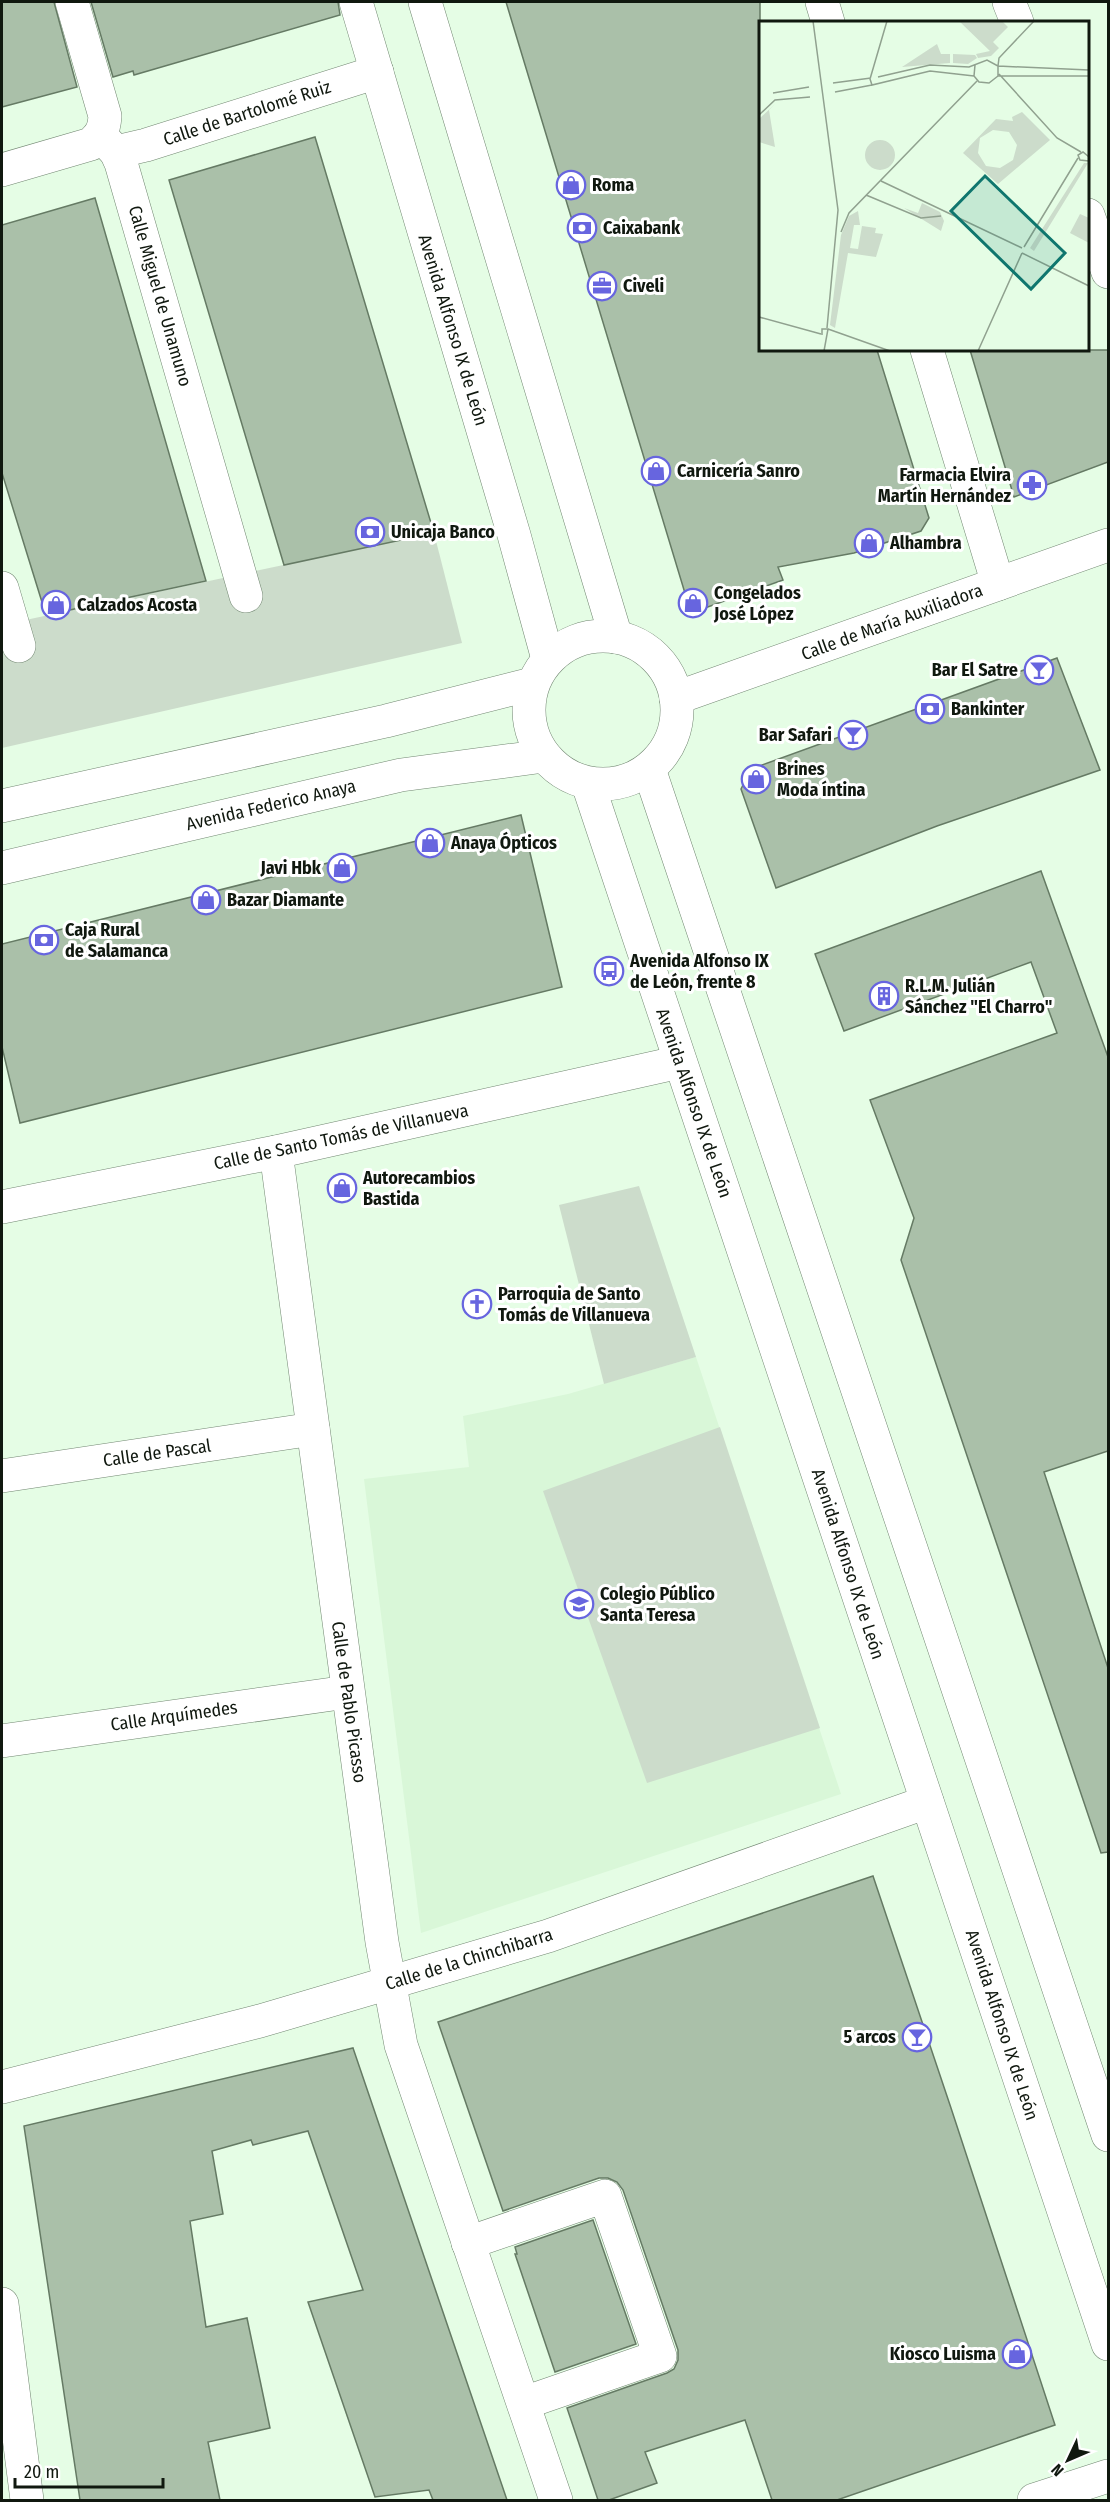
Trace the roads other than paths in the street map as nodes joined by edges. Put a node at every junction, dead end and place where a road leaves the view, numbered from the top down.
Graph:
1 (72, 2) edge
2 (356, 2) edge
3 (425, 2) edge
4 (822, 2) edge
5 (1009, 2) edge
6 (828, 21) edge
7 (1017, 21) edge
8 (377, 72) junction
9 (109, 144) junction
10 (2, 170) edge
11 (1089, 218) edge
12 (1108, 272) edge
13 (927, 351) edge
14 (1108, 545) edge
15 (998, 584) junction
16 (2, 588) edge
17 (246, 596) dead end
18 (616, 637) junction
19 (19, 646) dead end
20 (540, 671) junction
21 (676, 698) junction
22 (544, 756) junction
23 (649, 769) junction
24 (588, 784) junction
25 (2, 806) edge
26 (2, 867) edge
27 (680, 1062) junction
28 (276, 1152) junction
29 (2, 1207) edge
30 (313, 1429) junction
31 (2, 1476) edge
32 (347, 1692) junction
33 (2, 1741) edge
34 (927, 1802) junction
35 (391, 1983) junction
36 (2, 2087) edge
37 (1108, 2135) edge
38 (468, 2243) junction
39 (2, 2304) edge
40 (1108, 2344) edge
41 (524, 2403) junction
42 (19, 2442) junction
43 (1108, 2476) edge
44 (16, 2500) edge
45 (27, 2500) edge
46 (556, 2500) edge
47 (1034, 2500) edge

1 - 9 main road, Calle Miguel de Unamuno
2 - 8 main road, Avenida Alfonso IX de León
3 - 18 main road
4 - 6 main road
5 - 7 main road
8 - 9 main road, Calle de Bartolomé Ruiz
8 - 20 main road, Avenida Alfonso IX de León
9 - 10 main road, Calle de Bartolomé Ruiz
9 - 17 main road, Calle Miguel de Unamuno
11 - 12 main road
13 - 15 main road
14 - 15 main road, Calle de María Auxiliadora
15 - 21 main road, Calle de María Auxiliadora
16 - 19 main road
18 - 20 main road
18 - 21 main road
20 - 22 main road
20 - 25 main road
21 - 23 main road
22 - 24 main road
22 - 26 main road, Avenida Federico Anaya
23 - 24 main road
23 - 37 main road
24 - 27 main road, Avenida Alfonso IX de León
27 - 28 main road, Calle de Santo Tomás de Villanueva
27 - 34 main road, Avenida Alfonso IX de León
28 - 29 main road, Calle de Santo Tomás de Villanueva
28 - 30 main road, Calle de Pablo Picasso
30 - 31 main road, Calle de Pascal
30 - 32 main road, Calle de Pablo Picasso
32 - 33 main road, Calle Arquímedes
32 - 35 main road, Calle de Pablo Picasso
34 - 35 main road, Calle de la Chinchibarra
34 - 40 main road, Avenida Alfonso IX de León
35 - 36 main road, Calle de la Chinchibarra
35 - 38 main road, Calle de Pablo Picasso
38 - 41 main road, Calle de Pablo Picasso
38 - 41 main road
39 - 42 main road
41 - 46 main road, Calle de Pablo Picasso
42 - 44 main road
42 - 45 main road
43 - 47 main road

